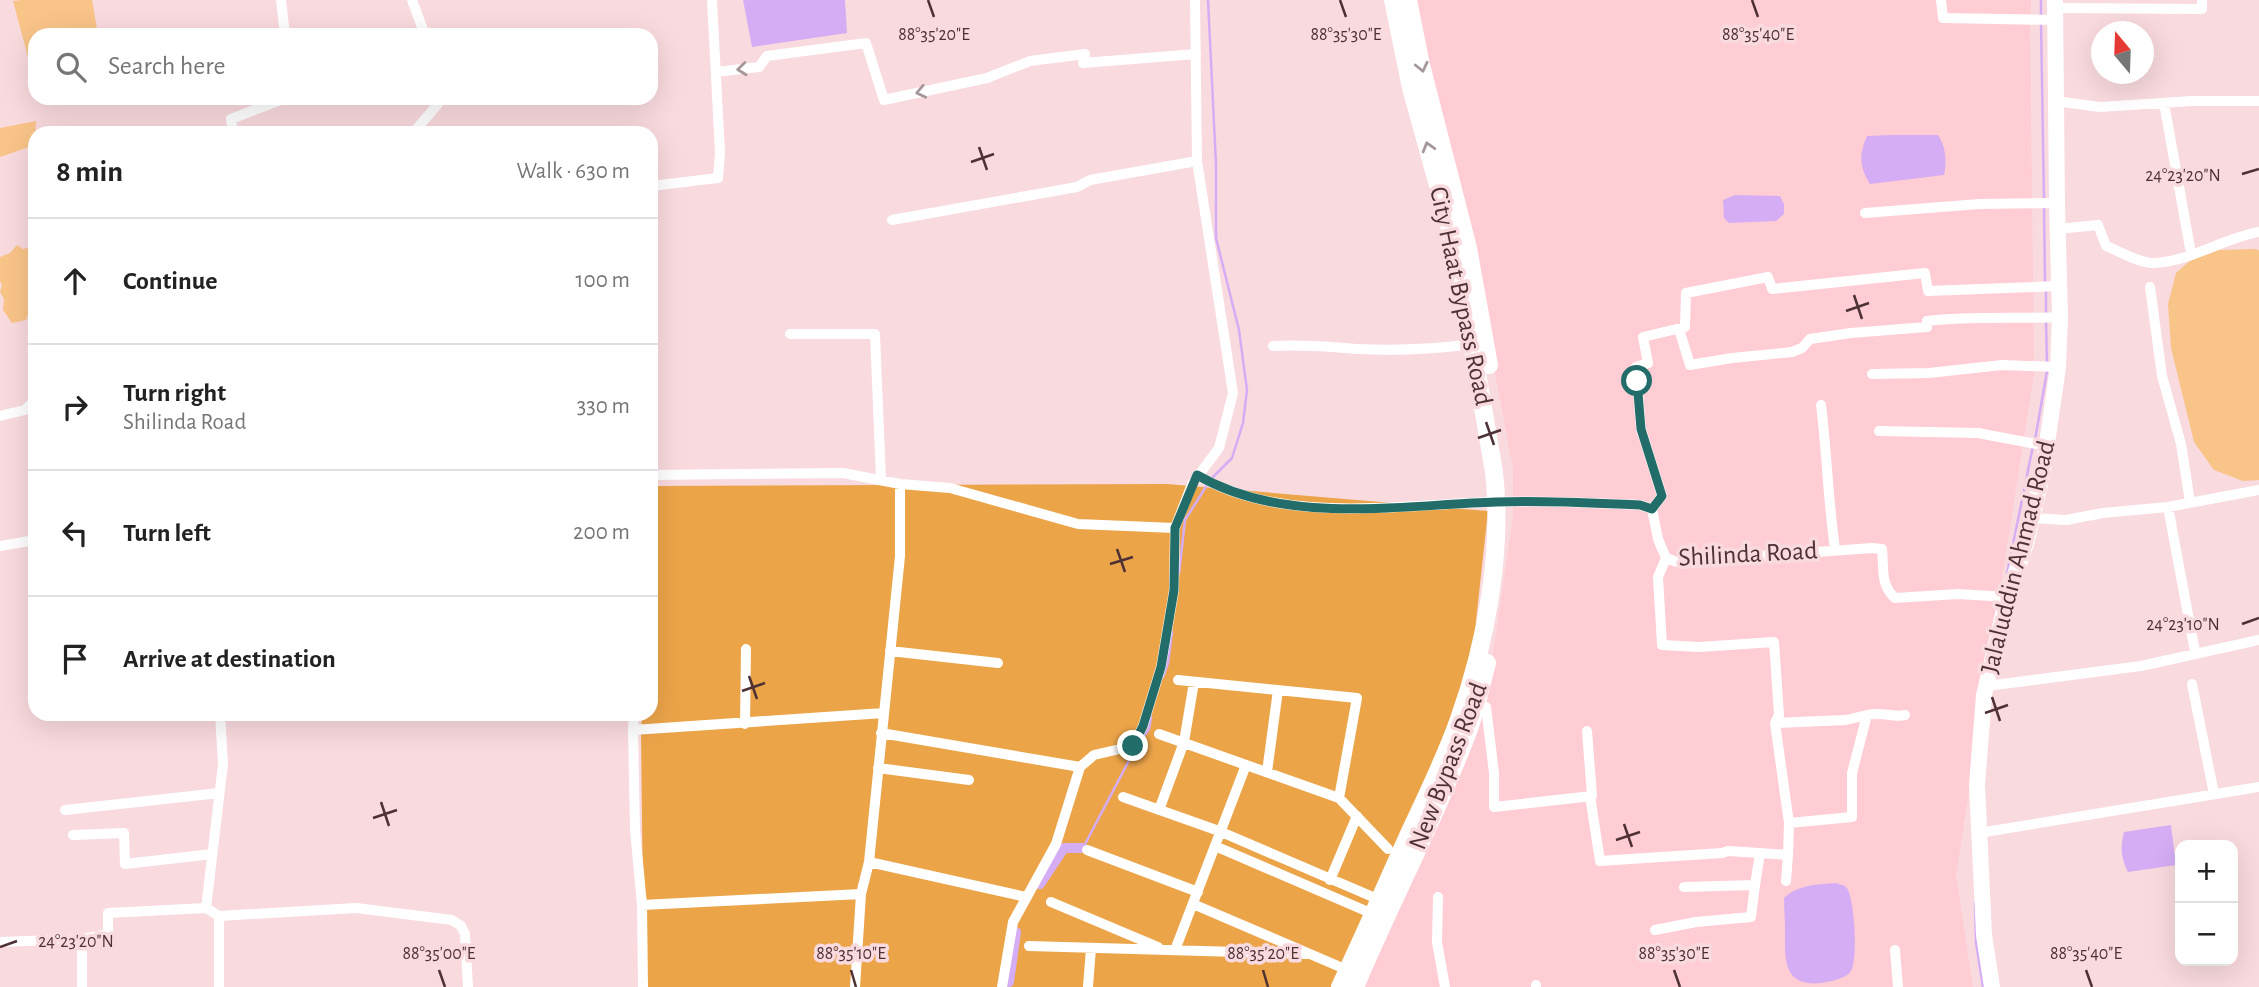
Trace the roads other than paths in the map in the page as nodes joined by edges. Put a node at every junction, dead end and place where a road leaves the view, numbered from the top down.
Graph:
1 (281, 0) edge
2 (412, 0) edge
3 (712, 0) edge
4 (1195, 0) edge
5 (1393, 0) edge
6 (1408, 0) edge
7 (1941, 0) edge
8 (2202, 0) edge
9 (2055, 9) edge
10 (284, 28) edge
11 (422, 28) edge
12 (1196, 54) junction
13 (716, 72) junction
14 (2055, 101) junction
15 (2259, 101) edge
16 (2164, 103) junction
17 (267, 105) edge
18 (437, 105) edge
19 (232, 126) edge
20 (419, 126) edge
21 (1197, 162) junction
22 (658, 185) edge
23 (2057, 203) junction
24 (1865, 213) dead end
25 (892, 220) dead end
26 (2057, 229) junction
27 (2259, 232) edge
28 (2190, 248) dead end
29 (2059, 286) junction
30 (2150, 287) dead end
31 (2060, 317) junction
32 (1679, 329) junction
33 (790, 334) dead end
34 (1472, 344) junction
35 (1273, 346) dead end
36 (2058, 368) junction
37 (1872, 374) dead end
38 (1821, 405) dead end
39 (28, 407) edge
40 (0, 415) edge
41 (1879, 431) dead end
42 (2046, 446) junction
43 (658, 475) edge
44 (1199, 476) junction
45 (881, 479) junction
46 (900, 484) junction
47 (2259, 490) edge
48 (1502, 502) junction
49 (2190, 502) junction
50 (2168, 507) junction
51 (1652, 509) junction
52 (2032, 518) junction
53 (1175, 528) junction
54 (28, 541) edge
55 (0, 547) edge
56 (1835, 549) junction
57 (1666, 558) junction
58 (2007, 597) junction
59 (2259, 640) edge
60 (746, 649) dead end
61 (890, 651) junction
62 (2195, 652) junction
63 (998, 663) dead end
64 (1178, 680) dead end
65 (1194, 681) junction
66 (2192, 684) dead end
67 (1987, 686) junction
68 (1278, 690) junction
69 (1486, 707) dead end
70 (884, 713) junction
71 (1867, 715) junction
72 (1905, 715) dead end
73 (220, 721) edge
74 (634, 721) edge
75 (1775, 723) junction
76 (745, 724) junction
77 (633, 730) junction
78 (1587, 731) dead end
79 (881, 733) junction
80 (1159, 734) dead end
81 (1184, 742) junction
82 (1246, 765) junction
83 (878, 768) junction
84 (1080, 768) junction
85 (1266, 772) junction
86 (969, 780) dead end
87 (2259, 787) edge
88 (219, 793) junction
89 (2214, 794) junction
90 (1590, 796) junction
91 (1123, 797) dead end
92 (1339, 798) junction
93 (65, 810) dead end
94 (1159, 810) junction
95 (1357, 816) junction
96 (1789, 823) junction
97 (1221, 831) junction
98 (1979, 833) junction
99 (73, 835) dead end
100 (1215, 846) junction
101 (1388, 849) dead end
102 (1087, 850) dead end
103 (1760, 853) junction
104 (212, 854) junction
105 (1788, 855) junction
106 (869, 862) junction
107 (1330, 880) junction
108 (1786, 881) dead end
109 (1755, 885) junction
110 (1684, 887) dead end
111 (1198, 892) junction
112 (861, 894) junction
113 (1026, 897) junction
114 (1438, 897) dead end
115 (1051, 902) dead end
116 (1193, 904) junction
117 (642, 905) junction
118 (1376, 907) junction
119 (206, 908) junction
120 (219, 916) junction
121 (1656, 930) dead end
122 (82, 939) junction
123 (0, 942) edge
124 (1029, 946) dead end
125 (1091, 948) junction
126 (1170, 950) junction
127 (1895, 950) dead end
128 (1308, 954) junction
129 (1338, 966) dead end
130 (82, 987) edge
131 (219, 987) edge
132 (468, 987) edge
133 (643, 987) edge
134 (855, 987) edge
135 (1002, 987) edge
136 (1088, 987) edge
137 (1340, 987) edge
138 (1355, 987) edge
139 (1445, 987) edge
140 (1898, 987) edge
141 (1992, 987) edge

1 - 10 street
2 - 11 street
3 - 13 street
4 - 12 street
34 -> 5 main road, City Haat Bypass Road
6 -> 48 main road, New Bypass Road
7 - 9 street
8 - 9 street
9 - 14 street, Jalaluddin Ahmad Road
12 -> 13 street
12 - 21 street
13 - 22 street
14 - 16 street
14 - 23 street, Jalaluddin Ahmad Road
15 - 16 street
16 - 28 street
17 - 19 street
18 - 20 street
21 - 25 street
21 - 44 street
23 - 24 street
23 - 26 street, Jalaluddin Ahmad Road
26 - 27 street
26 - 29 street, Jalaluddin Ahmad Road
29 - 31 street, Jalaluddin Ahmad Road
29 - 32 street
30 - 49 street
31 - 32 street
31 - 36 street, Jalaluddin Ahmad Road
32 - 51 street
33 - 45 street
34 - 35 street
34 - 48 main road, City Haat Bypass Road
36 - 37 street
36 - 42 street, Jalaluddin Ahmad Road
38 - 56 street
39 - 40 street
41 - 42 street
42 - 52 street, Jalaluddin Ahmad Road
43 - 45 street
44 - 48 street
44 - 53 street
45 - 46 street
46 - 53 street
46 - 61 street
47 - 49 street
48 - 51 street
48 - 118 main road, City Haat Bypass Road
48 - 138 main road, New Bypass Road
49 - 50 street
50 - 52 street
50 - 62 street
51 - 57 street, Shilinda Road
52 - 58 street, Jalaluddin Ahmad Road
53 - 84 street
54 - 55 street
56 - 57 street, Shilinda Road
56 - 58 street, Shilinda Road
57 - 75 street
58 - 67 street, Jalaluddin Ahmad Road
59 - 62 street
60 - 76 street
61 - 63 street
61 - 70 street
62 - 67 street
64 - 65 street
65 - 68 street
65 - 81 street
66 - 89 street
67 - 98 street, Jalaluddin Ahmad Road
68 - 85 street
68 - 92 street
69 - 90 street
70 - 76 street
70 - 79 street
71 - 72 street
71 - 75 street
71 - 96 street
73 - 88 street
74 - 77 street
75 - 96 street
76 - 77 street
77 - 117 street
78 - 90 street
79 - 83 street
79 - 84 street
80 - 81 street
81 - 82 street
81 - 94 street
82 - 85 street
82 - 97 street
83 - 86 street
83 - 106 street
84 - 113 street
85 - 92 street
87 - 89 street
88 - 93 street
88 - 104 street
89 - 98 street
90 - 103 street
91 - 94 street
92 - 95 street
94 - 97 street
95 - 101 street
95 - 107 street
96 - 105 street
97 - 100 street
97 - 107 street
98 - 141 street, Jalaluddin Ahmad Road
99 - 104 street
100 - 111 street
100 - 118 street
102 - 111 street
103 - 105 street
103 - 109 street
104 - 119 street
105 - 108 street
106 - 112 street
106 - 113 street
107 - 118 street
109 - 110 street
109 - 121 street
111 - 116 street
112 - 117 street
112 - 134 street
113 - 135 street
114 - 139 street
115 - 126 street
116 - 126 street
116 - 128 street
117 - 133 street
118 - 137 main road, City Haat Bypass Road
119 - 120 street
119 - 122 street
120 - 131 street
120 - 132 street
122 - 123 street
122 - 130 street
124 - 125 street
125 - 126 street
125 - 136 street
126 - 128 street
127 - 140 street
128 - 129 street

